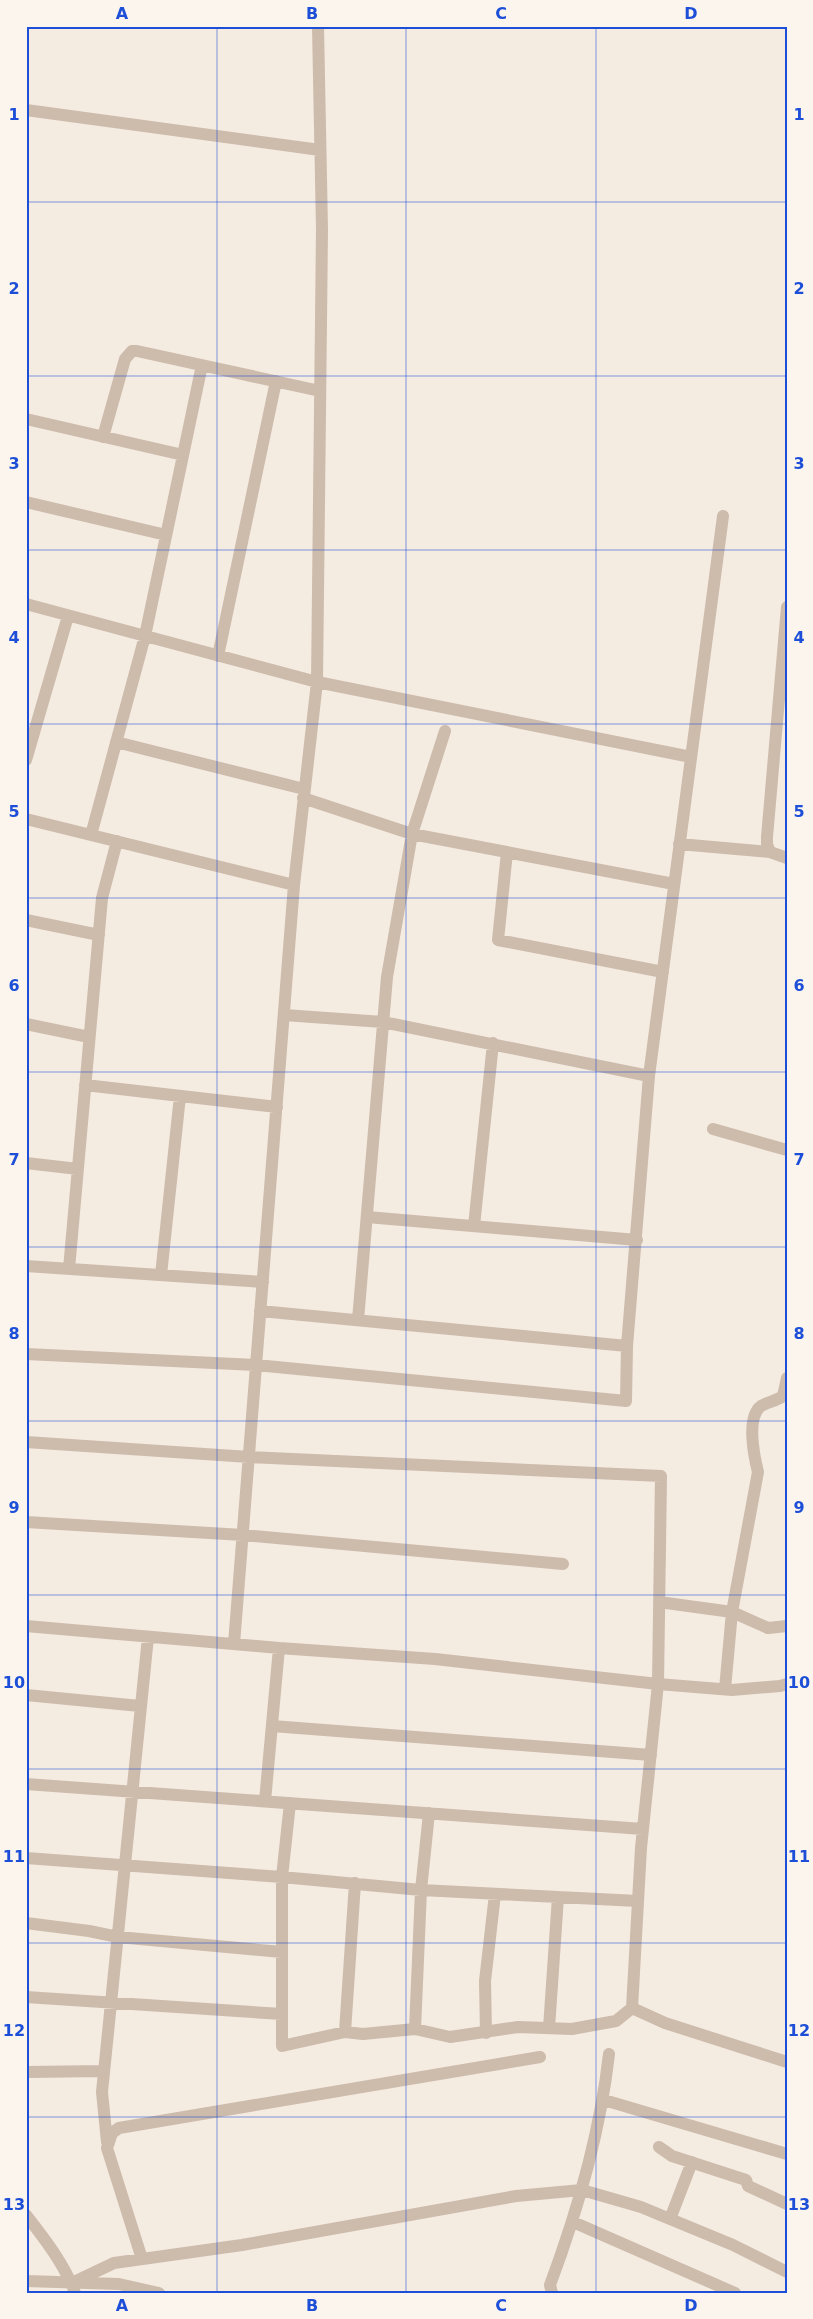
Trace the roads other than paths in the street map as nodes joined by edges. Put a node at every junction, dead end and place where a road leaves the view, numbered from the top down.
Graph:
1 (318, 26) edge
2 (26, 110) edge
3 (320, 150) junction
4 (202, 365) junction
5 (276, 381) junction
6 (320, 390) junction
7 (26, 419) edge
8 (104, 437) junction
9 (183, 455) junction
10 (26, 502) edge
11 (723, 516) dead end
12 (166, 535) junction
13 (26, 604) edge
14 (787, 607) edge
15 (68, 616) junction
16 (786, 632) edge
17 (145, 636) junction
18 (218, 656) junction
19 (317, 682) junction
20 (783, 684) edge
21 (445, 731) dead end
22 (116, 742) junction
23 (691, 757) junction
24 (26, 760) edge
25 (303, 794) junction
26 (26, 819) edge
27 (412, 834) junction
28 (91, 835) junction
29 (117, 841) junction
30 (679, 844) junction
31 (507, 852) junction
32 (770, 852) junction
33 (787, 858) edge
34 (294, 884) junction
35 (674, 884) junction
36 (26, 920) edge
37 (99, 935) junction
38 (663, 972) junction
39 (284, 1015) junction
40 (383, 1022) junction
41 (26, 1024) edge
42 (89, 1037) junction
43 (493, 1043) junction
44 (649, 1076) junction
45 (85, 1085) junction
46 (180, 1096) junction
47 (277, 1107) junction
48 (713, 1129) dead end
49 (787, 1150) edge
50 (26, 1163) edge
51 (78, 1169) junction
52 (367, 1217) junction
53 (474, 1226) junction
54 (637, 1240) junction
55 (26, 1266) edge
56 (69, 1269) junction
57 (161, 1275) junction
58 (263, 1282) junction
59 (260, 1311) junction
60 (358, 1320) junction
61 (627, 1346) junction
62 (26, 1354) edge
63 (256, 1365) junction
64 (787, 1378) edge
65 (26, 1442) edge
66 (249, 1457) junction
67 (26, 1522) edge
68 (243, 1536) junction
69 (563, 1564) dead end
70 (659, 1602) junction
71 (732, 1612) junction
72 (26, 1626) edge
73 (787, 1626) edge
74 (148, 1637) junction
75 (234, 1644) junction
76 (279, 1648) junction
77 (658, 1684) junction
78 (787, 1684) edge
79 (725, 1689) junction
80 (26, 1695) edge
81 (140, 1706) junction
82 (272, 1726) junction
83 (651, 1755) junction
84 (26, 1784) edge
85 (131, 1792) junction
86 (265, 1801) junction
87 (290, 1803) junction
88 (429, 1813) junction
89 (643, 1829) junction
90 (26, 1858) edge
91 (125, 1864) junction
92 (282, 1877) junction
93 (355, 1883) junction
94 (421, 1890) junction
95 (495, 1894) junction
96 (558, 1897) junction
97 (638, 1901) junction
98 (26, 1923) edge
99 (118, 1937) junction
100 (282, 1952) junction
101 (26, 1997) edge
102 (111, 2003) junction
103 (632, 2008) junction
104 (282, 2014) junction
105 (549, 2028) junction
106 (415, 2029) junction
107 (345, 2032) junction
108 (486, 2032) junction
109 (609, 2054) dead end
110 (540, 2058) dead end
111 (787, 2062) edge
112 (104, 2071) junction
113 (26, 2072) edge
114 (604, 2100) junction
115 (107, 2142) junction
116 (659, 2147) dead end
117 (787, 2154) edge
118 (692, 2162) junction
119 (582, 2190) junction
120 (787, 2204) edge
121 (26, 2215) edge
122 (670, 2219) junction
123 (573, 2222) junction
124 (142, 2259) junction
125 (787, 2272) edge
126 (26, 2281) edge
127 (73, 2288) edge
128 (159, 2293) edge
129 (552, 2293) edge
130 (735, 2293) edge

1 - 3 street
2 - 3 street
3 - 6 street
4 - 5 street
4 - 8 street
4 - 9 street
5 - 6 street
5 - 18 street
6 - 19 street
7 - 8 street
8 - 9 street
9 - 12 street
10 - 12 street
11 - 23 street
12 - 17 street
13 - 15 street
14 - 16 street
15 - 17 street
15 - 24 street
16 - 20 street
17 - 18 street
17 - 22 street
18 - 19 street
19 - 23 street
19 - 25 street
20 - 32 street
21 - 27 street
22 - 25 street
22 - 28 street
23 - 30 street
25 - 27 street
25 - 34 street
26 - 28 street
27 - 31 street
27 - 40 street
28 - 29 street
29 - 34 street
29 - 37 street
30 - 32 street
30 - 35 street
31 - 35 street
31 - 38 street
32 - 33 street
34 - 39 street
35 - 38 street
36 - 37 street
37 - 42 street
38 - 44 street
39 - 40 street
39 - 47 street
40 - 43 street
40 - 52 street
41 - 42 street
42 - 45 street
43 - 44 street
43 - 53 street
44 - 54 street
45 - 46 street
45 - 51 street
46 - 47 street
46 - 57 street
47 - 58 street
48 - 49 street
50 - 51 street
51 - 56 street
52 - 53 street
52 - 60 street
53 - 54 street
54 - 61 street
55 - 56 street
56 - 57 street
57 - 58 street
58 - 59 street
59 - 60 street
59 - 63 street
60 - 61 street
61 - 63 street
62 - 63 street
63 - 66 street
64 - 71 street
65 - 66 street
66 - 68 street
66 - 70 street
67 - 68 street
68 - 69 street
68 - 75 street
70 - 71 street
70 - 77 street
71 - 73 street
71 - 79 street
72 - 74 street
74 - 75 street
74 - 81 street
75 - 76 street
76 - 77 street
76 - 82 street
77 - 79 street
77 - 83 street
78 - 79 street
80 - 81 street
81 - 85 street
82 - 83 street
82 - 86 street
83 - 89 street
84 - 85 street
85 - 86 street
85 - 91 street
86 - 87 street
87 - 88 street
87 - 92 street
88 - 89 street
88 - 94 street
89 - 97 street
90 - 91 street
91 - 92 street
91 - 99 street
92 - 93 street
92 - 100 street
93 - 94 street
93 - 107 street
94 - 95 street
94 - 106 street
95 - 96 street
95 - 108 street
96 - 97 street
96 - 105 street
97 - 103 street
98 - 99 street
99 - 100 street
99 - 102 street
100 - 104 street
101 - 102 street
102 - 104 street
102 - 112 street
103 - 105 street
103 - 111 street
104 - 107 street
105 - 108 street
106 - 107 street
106 - 108 street
109 - 114 street
110 - 115 street
112 - 113 street
112 - 115 street
114 - 117 street
114 - 119 street
115 - 124 street
116 - 118 street
118 - 120 street
118 - 122 street
119 - 122 street
119 - 123 street
119 - 124 street
121 - 127 street
122 - 125 street
123 - 129 street
123 - 130 street
124 - 127 street
126 - 127 street
127 - 128 street

